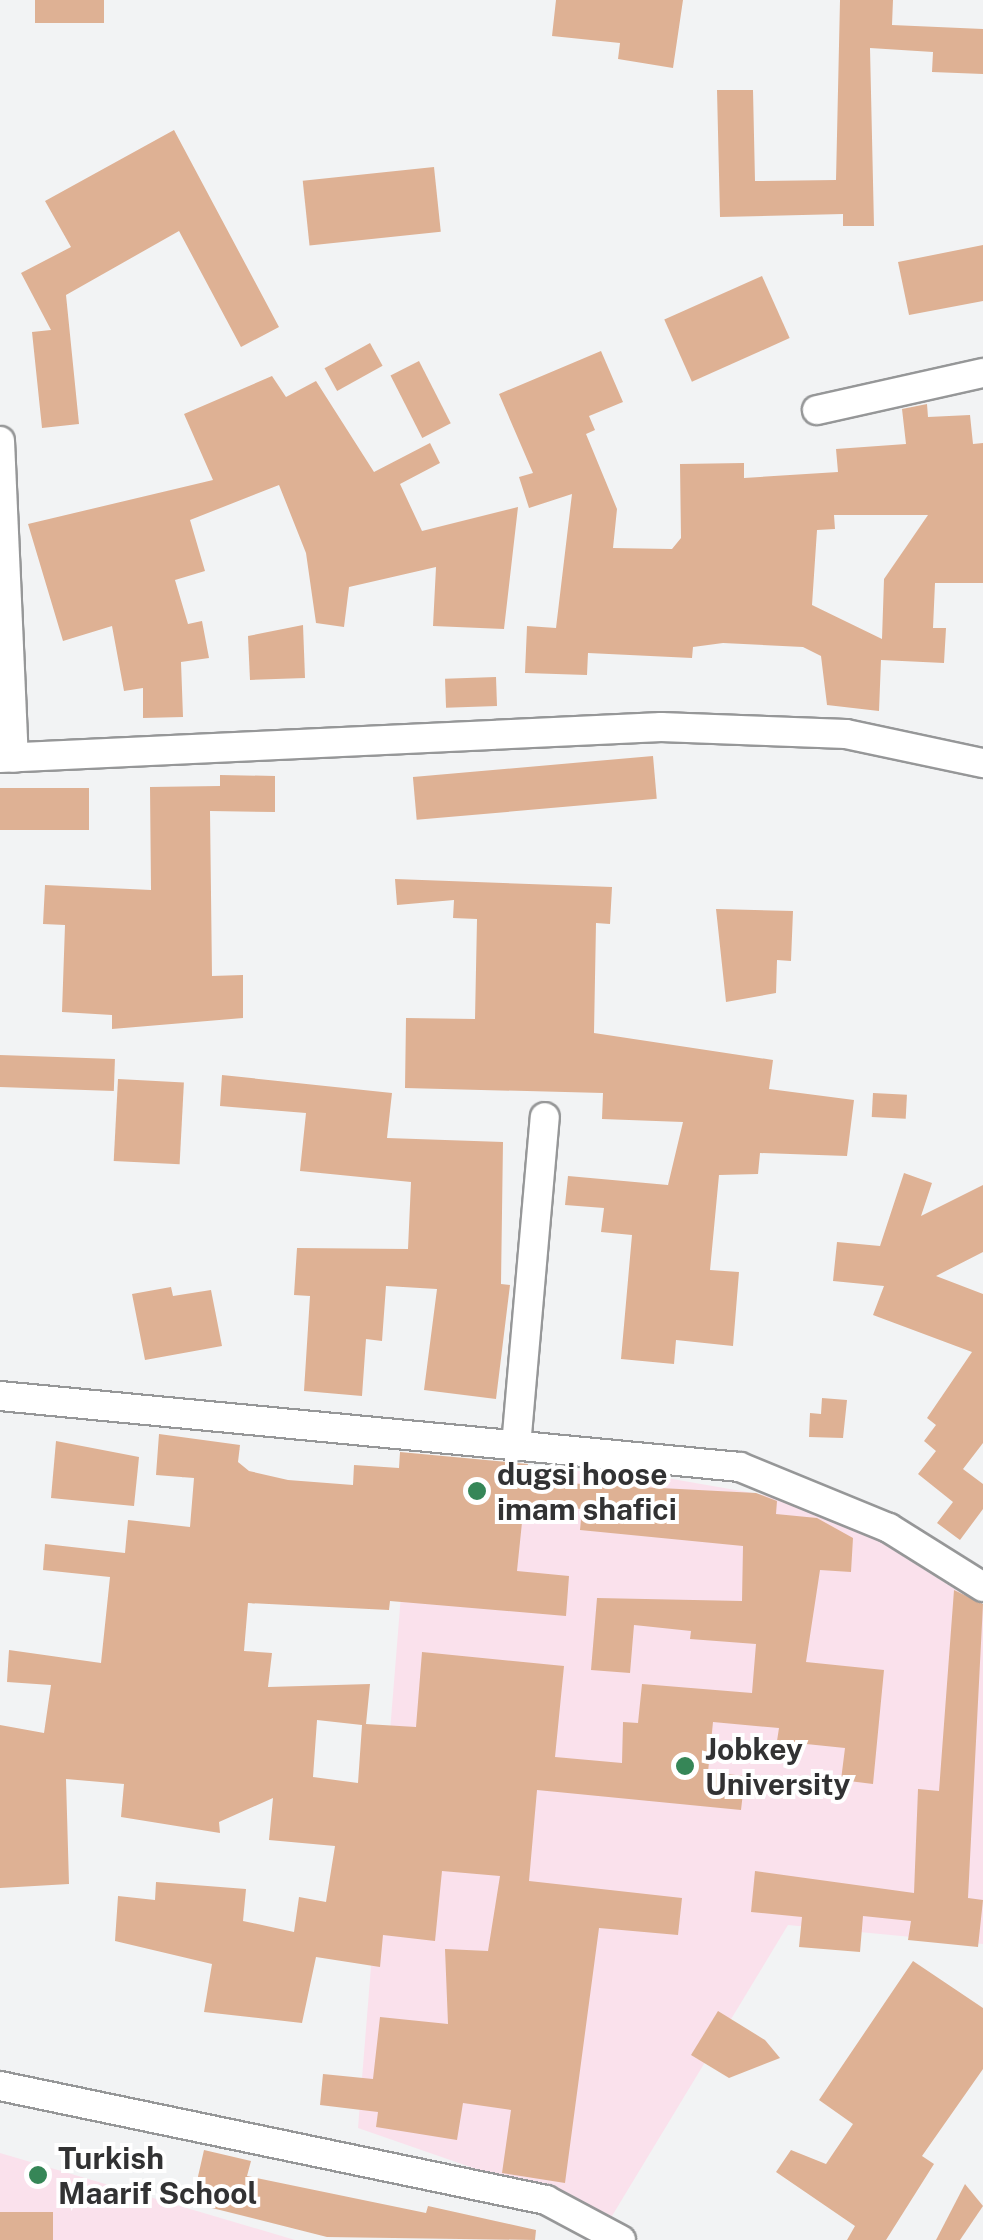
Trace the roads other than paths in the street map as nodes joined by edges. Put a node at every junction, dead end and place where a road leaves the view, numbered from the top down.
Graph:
1 (983, 373) edge
2 (816, 410) dead end
3 (0, 441) edge
4 (7, 758) edge
5 (982, 761) edge
6 (545, 1117) dead end
7 (0, 1396) edge
8 (516, 1446) junction
9 (983, 1587) edge
10 (0, 2086) edge
11 (621, 2240) edge

1 - 2 street
3 - 4 street
4 - 5 street
6 - 8 street
7 - 8 street
8 - 9 street
10 - 11 street

